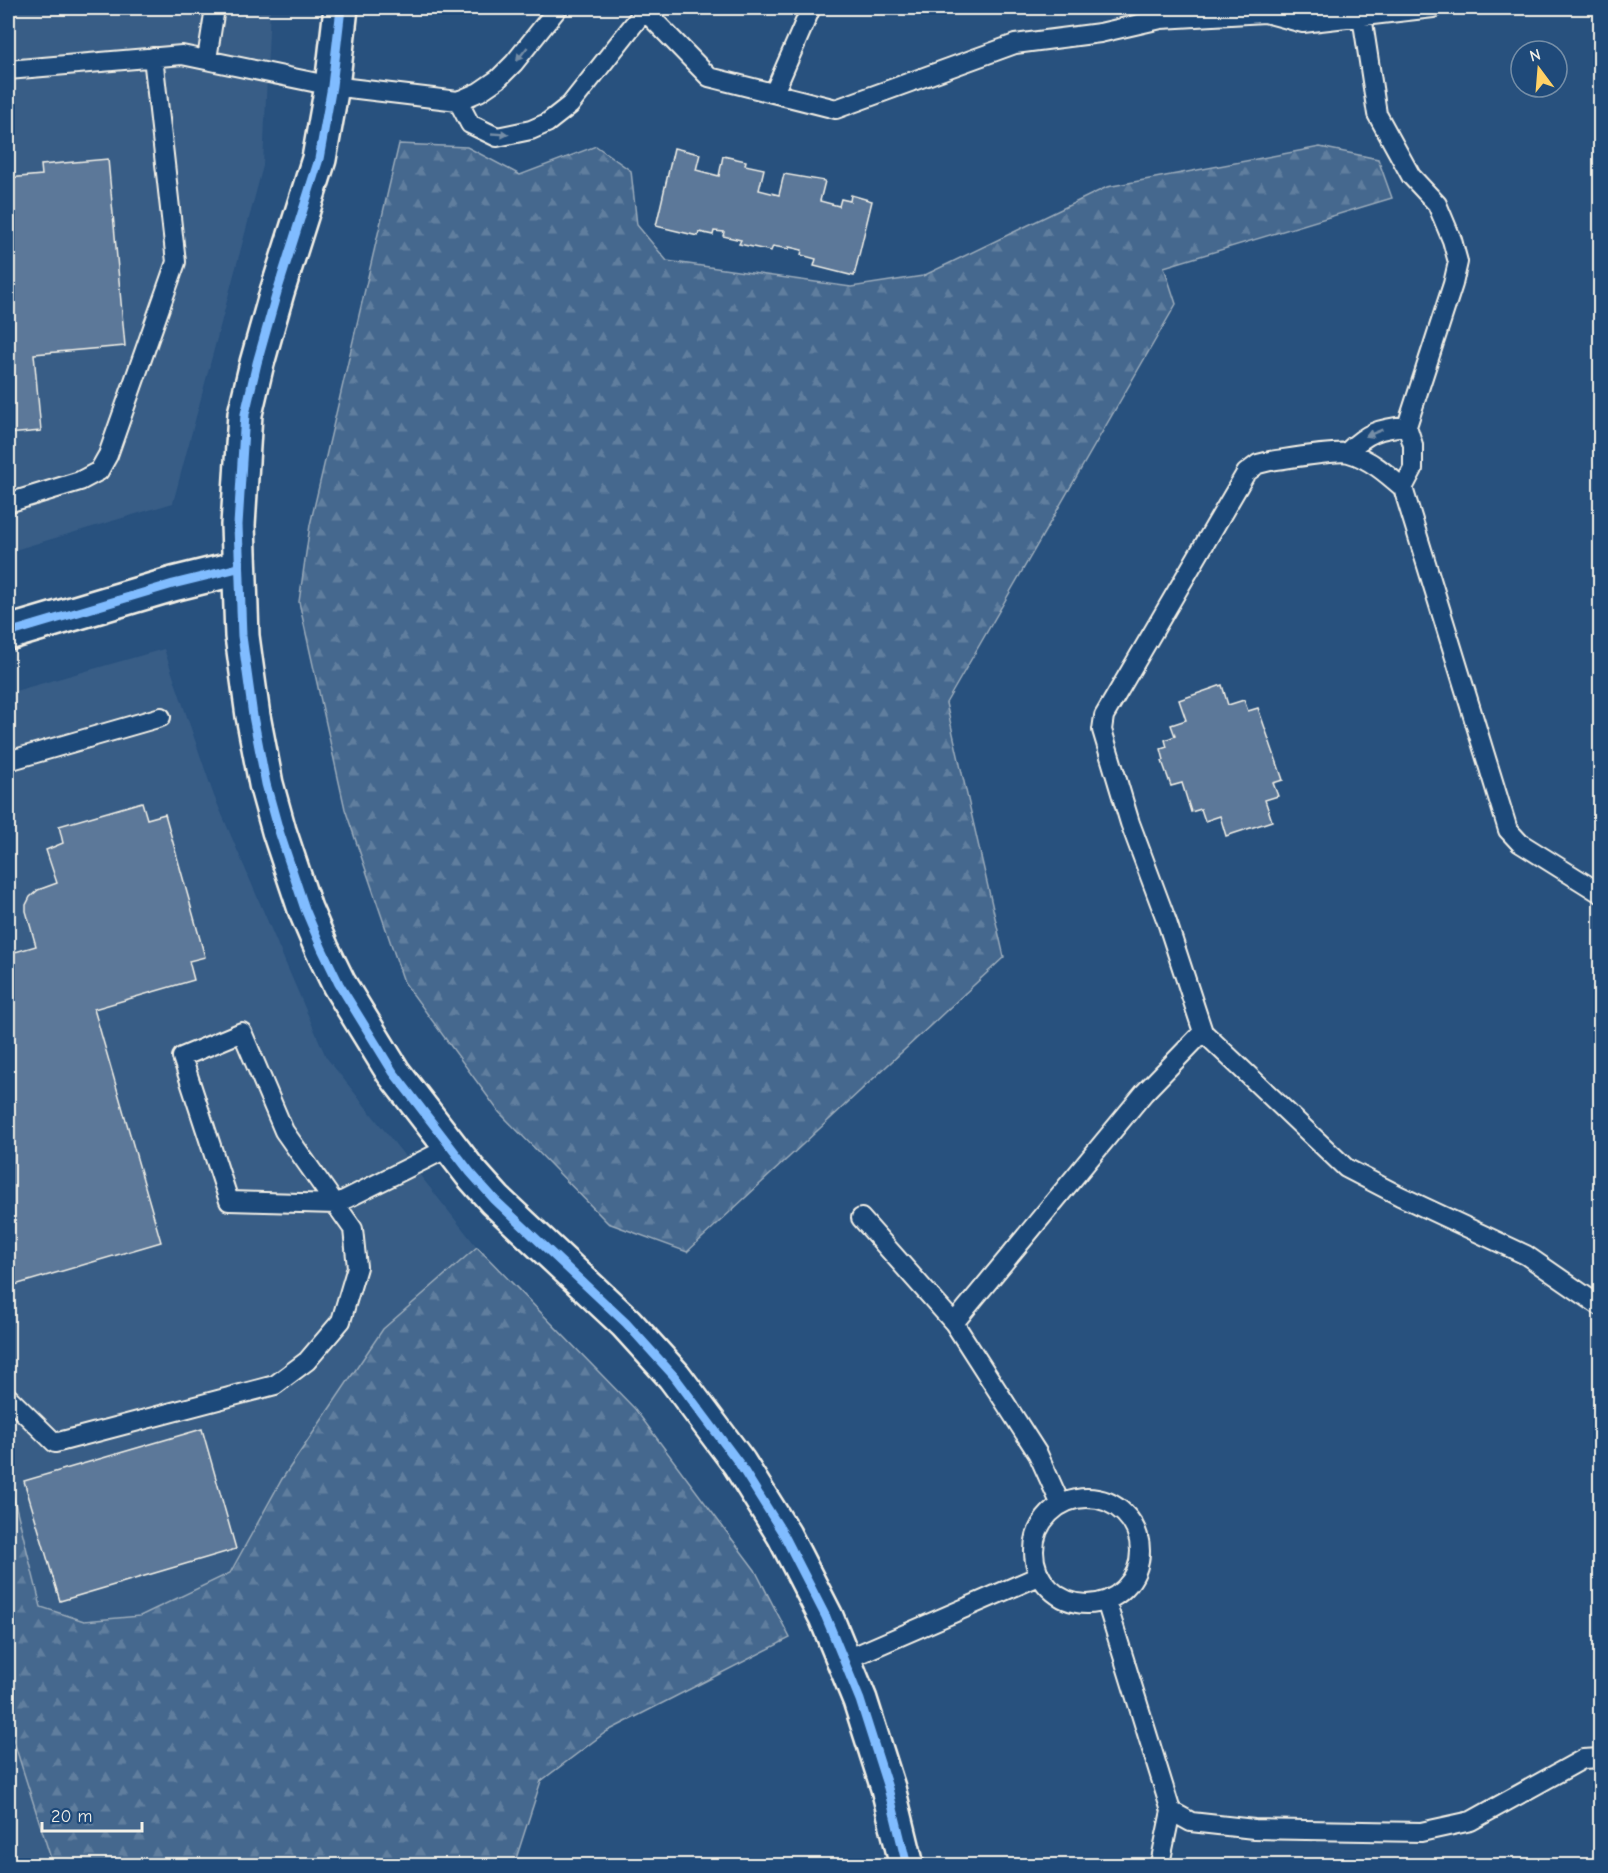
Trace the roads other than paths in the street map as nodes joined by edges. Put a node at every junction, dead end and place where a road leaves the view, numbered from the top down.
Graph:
1 (215, 8) edge
2 (341, 8) edge
3 (558, 8) edge
4 (811, 8) edge
5 (1433, 8) edge
6 (643, 9) edge
7 (1362, 16) junction
8 (153, 57) junction
9 (207, 59) junction
10 (8, 70) edge
11 (332, 86) junction
12 (774, 93) junction
13 (458, 101) junction
14 (1407, 426) junction
15 (1347, 452) junction
16 (1403, 488) junction
17 (8, 502) edge
18 (238, 568) junction
19 (8, 633) edge
20 (161, 717) dead end
21 (8, 761) edge
22 (1600, 893) edge
23 (1203, 1032) junction
24 (450, 1147) junction
25 (336, 1204) junction
26 (861, 1218) dead end
27 (1600, 1306) edge
28 (954, 1323) junction
29 (8, 1396) edge
30 (1061, 1504) junction
31 (1039, 1576) junction
32 (1106, 1601) junction
33 (845, 1660) junction
34 (1600, 1758) edge
35 (1171, 1811) junction
36 (907, 1866) edge
37 (1158, 1866) edge

1 - 9 lane
2 - 11 main road
3 -> 13 lane
4 - 12 lane
5 - 7 lane
6 - 12 lane
13 -> 6 lane
7 - 12 lane
7 - 14 lane
8 - 9 lane
8 - 10 lane
8 - 17 lane
9 - 11 lane
11 - 13 lane
11 - 18 main road
14 -> 15 lane
14 - 16 lane
15 - 16 lane
15 - 23 lane
16 - 22 lane
18 - 19 main road
18 - 24 main road
20 - 21 lane
23 - 27 lane
23 - 28 lane
24 - 25 lane
24 - 33 main road
25 - 25 lane
25 - 29 lane
26 - 28 lane
28 - 30 lane
30 - 31 lane
30 - 32 lane
31 - 32 lane
31 - 33 lane
32 - 35 lane
33 - 36 main road
34 - 35 lane
35 - 37 lane

